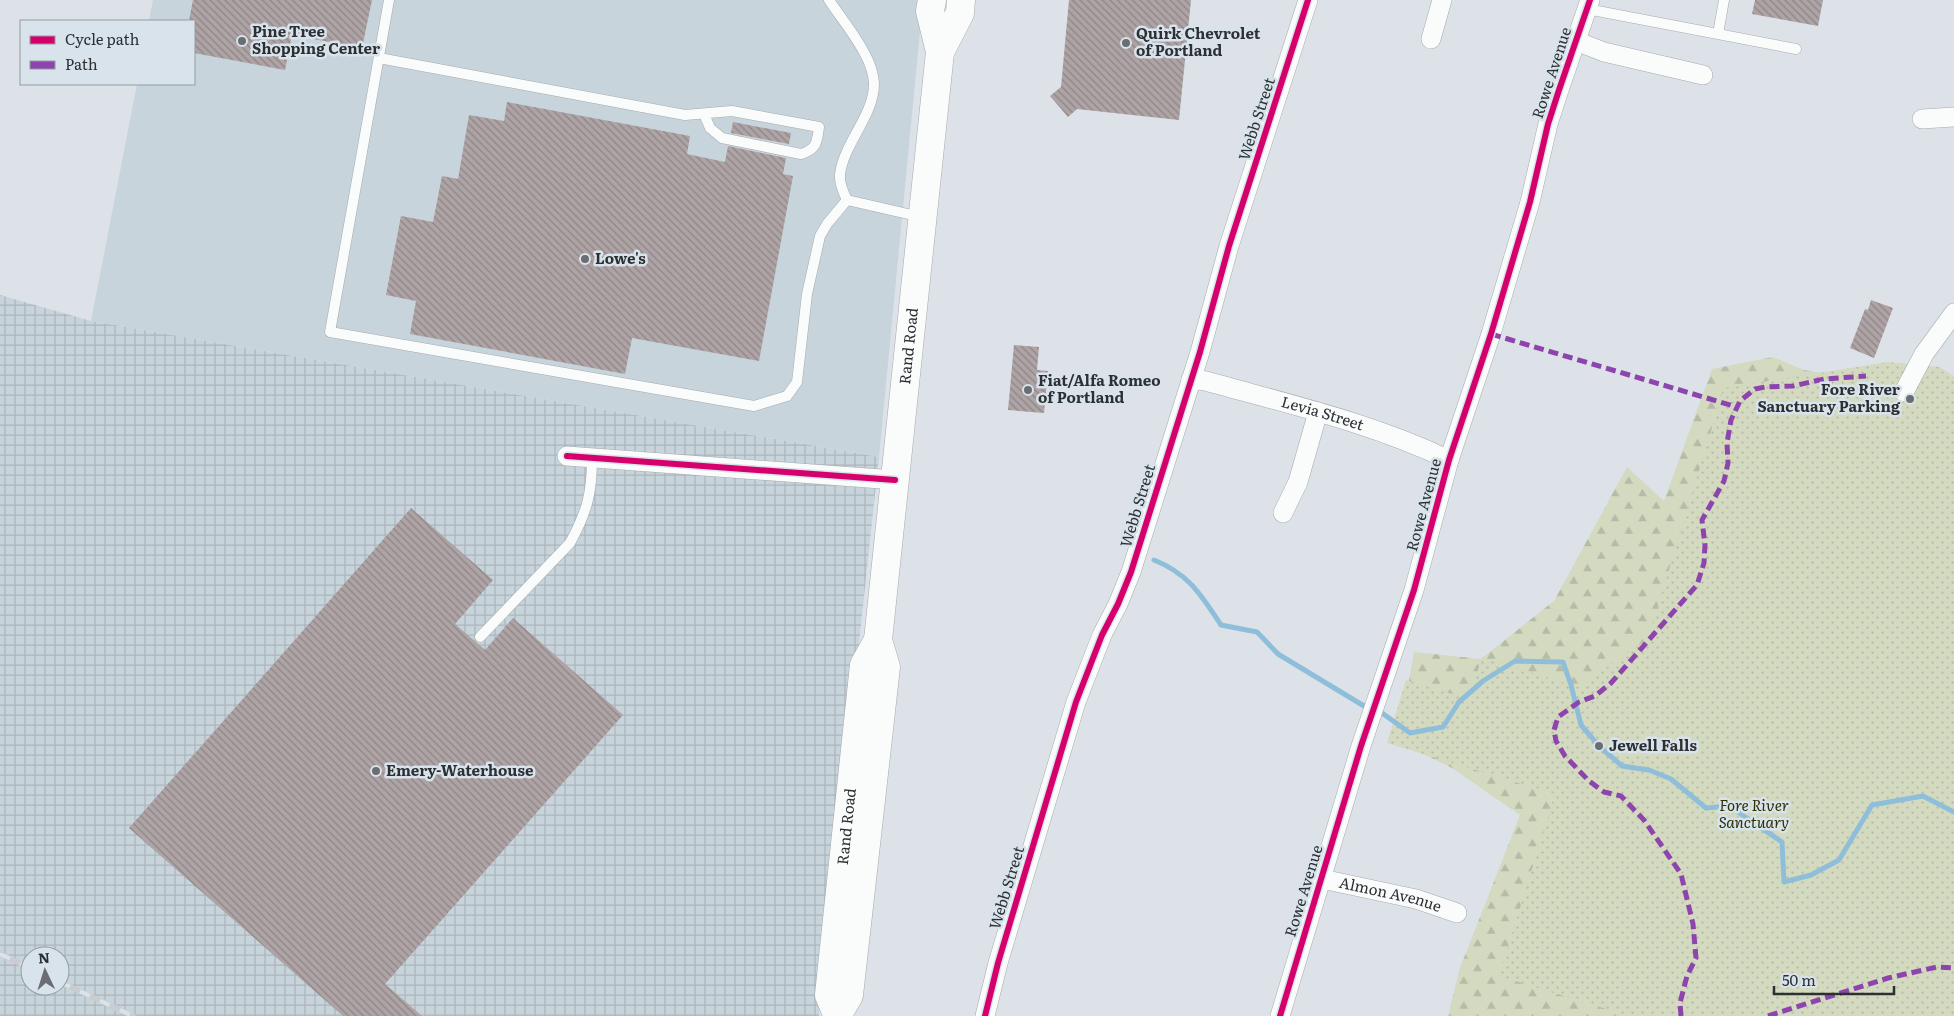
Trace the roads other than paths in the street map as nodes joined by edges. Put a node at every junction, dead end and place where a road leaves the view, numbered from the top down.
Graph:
1 (389, 0) edge
2 (829, 0) edge
3 (932, 0) edge
4 (961, 0) edge
5 (1308, 0) edge
6 (1442, 0) edge
7 (1724, 0) edge
8 (1588, 5) edge
9 (1718, 34) junction
10 (1431, 39) dead end
11 (1576, 41) junction
12 (1796, 49) dead end
13 (940, 52) junction
14 (379, 58) junction
15 (1703, 75) dead end
16 (704, 114) junction
17 (1954, 117) edge
18 (1922, 119) dead end
19 (847, 200) junction
20 (923, 217) junction
21 (1954, 313) edge
22 (1191, 379) junction
23 (1904, 392) dead end
24 (1318, 412) junction
25 (567, 456) dead end
26 (592, 458) junction
27 (1449, 460) junction
28 (895, 480) junction
29 (1283, 512) dead end
30 (480, 637) dead end
31 (1322, 878) junction
32 (1457, 913) dead end
33 (837, 1015) edge
34 (985, 1016) edge
35 (1280, 1016) edge

1 - 14 lane
2 - 19 lane
3 - 13 main road, Rand Road
4 - 13 main road, Rand Road
5 - 22 street, Webb Street
6 - 10 street
7 - 9 lane
8 - 9 lane
8 - 11 street, Rowe Avenue
9 - 12 lane
11 - 15 street
11 - 27 street, Rowe Avenue
13 - 20 main road, Rand Road
14 - 16 lane
14 - 19 lane
16 - 16 lane
17 - 18 street
19 - 20 lane
20 - 28 main road, Rand Road
21 - 23 street
22 - 24 street, Levia Street
22 - 34 street, Webb Street
24 - 27 street, Levia Street
24 - 29 street
25 - 26 street
26 - 28 street
26 - 30 lane
27 - 31 street, Rowe Avenue
28 - 33 main road, Rand Road
31 - 32 street, Almon Avenue
31 - 35 street, Rowe Avenue

